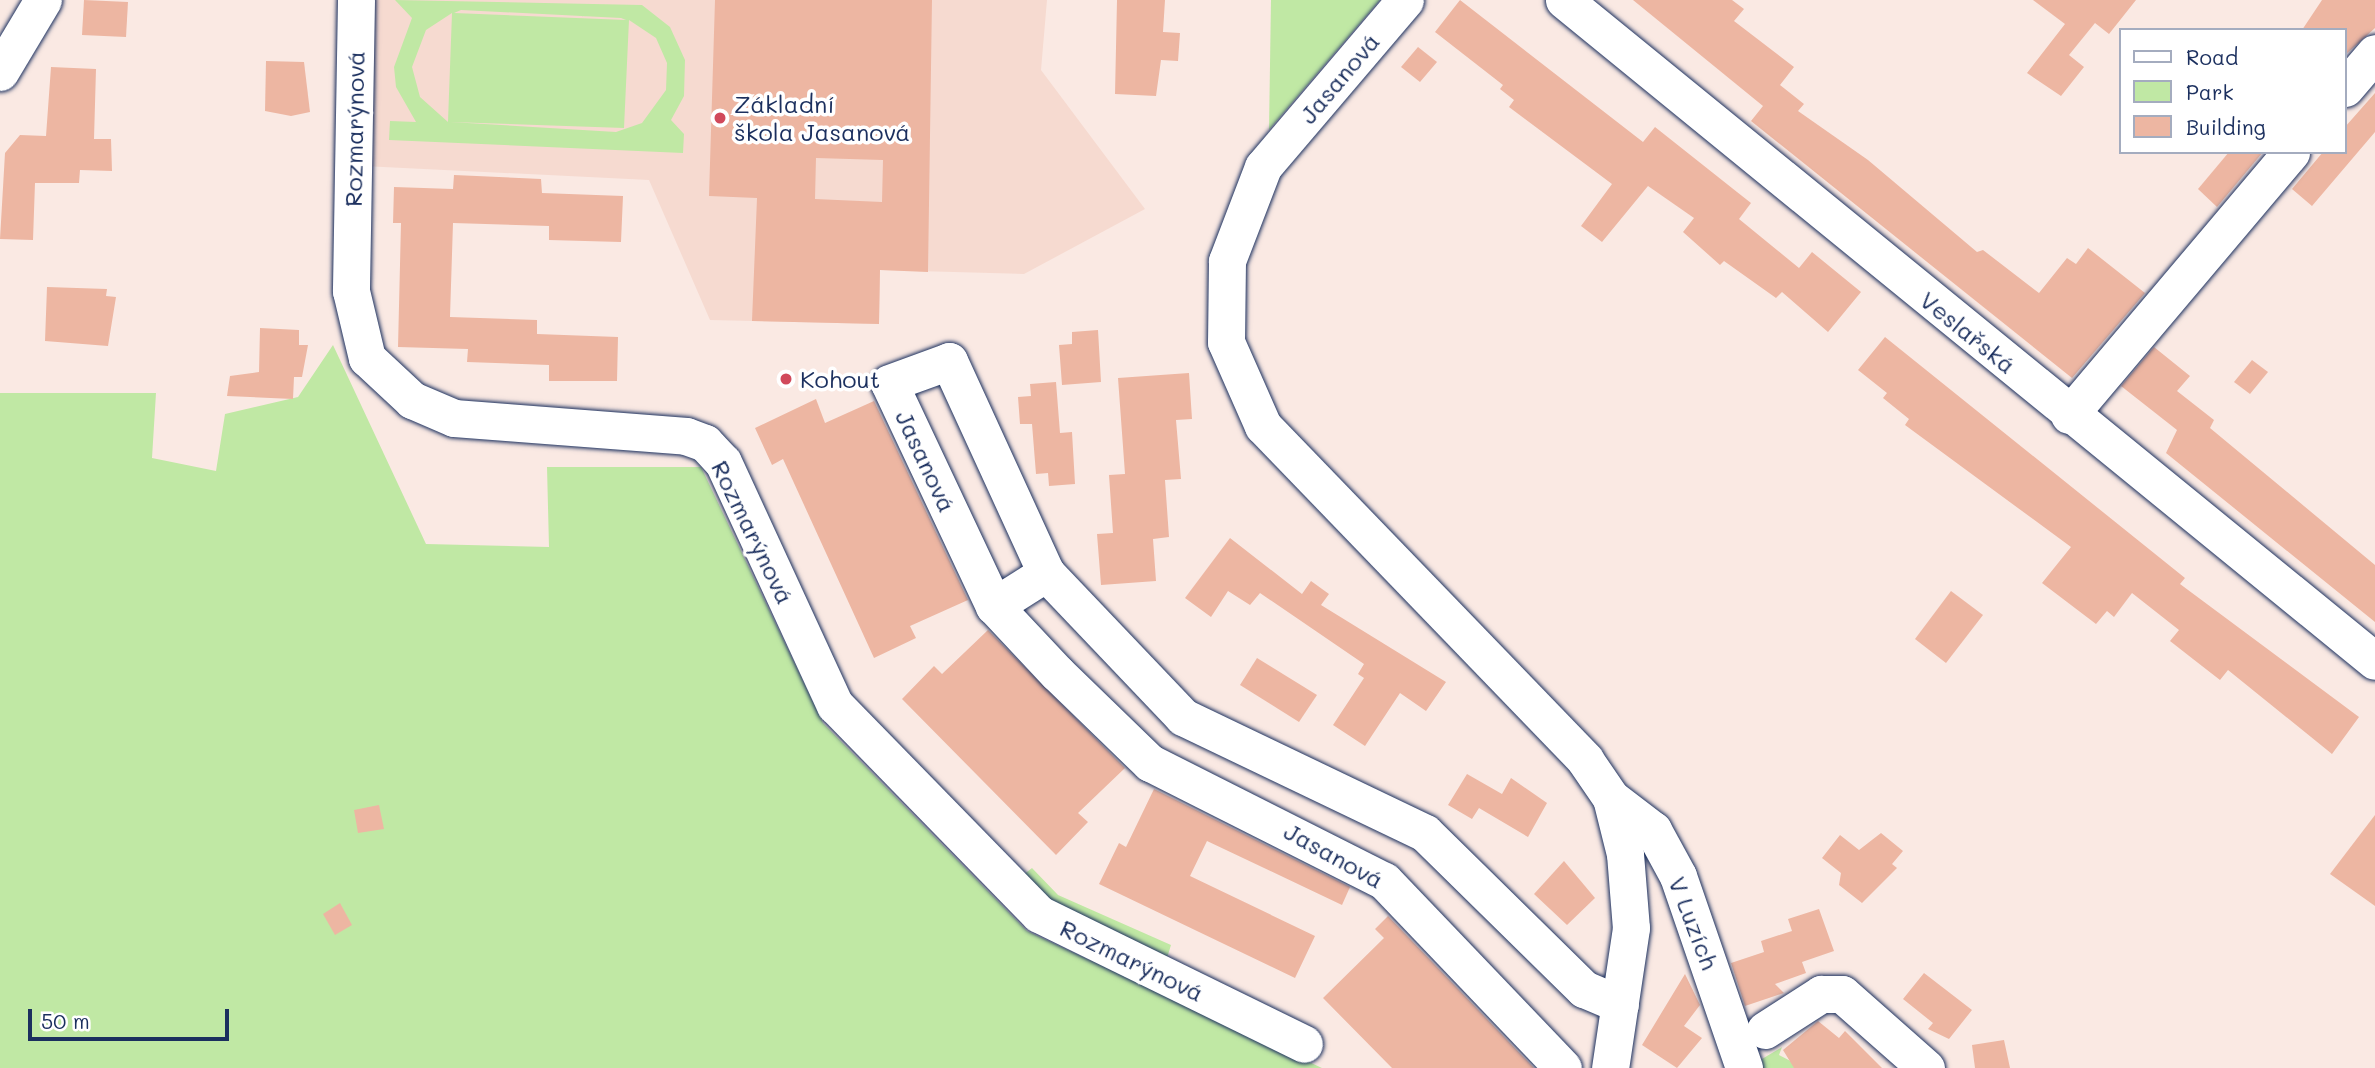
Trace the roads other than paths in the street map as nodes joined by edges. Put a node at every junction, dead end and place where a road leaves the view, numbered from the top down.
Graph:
1 (43, 0) edge
2 (356, 0) edge
3 (1405, 0) edge
4 (1564, 0) edge
5 (2375, 53) edge
6 (0, 72) edge
7 (2347, 86) edge
8 (2289, 154) edge
9 (2069, 415) junction
10 (1046, 573) junction
11 (994, 606) junction
12 (2375, 661) edge
13 (1183, 717) junction
14 (1150, 763) junction
15 (1611, 798) junction
16 (1620, 1004) junction
17 (1765, 1030) dead end
18 (1304, 1044) dead end
19 (1563, 1068) edge
20 (1611, 1068) edge
21 (1744, 1068) edge
22 (1926, 1068) edge

1 - 6 street
2 - 18 street, Rozmarýnová
3 - 15 street, Jasanová
4 - 9 street, Veslařská
5 - 7 street
8 - 9 street
9 - 12 street, Veslařská
10 - 11 street
10 - 11 street, Jasanová
10 - 13 street, Jasanová
11 - 14 street, Jasanová
13 - 14 street
13 - 16 street, Jasanová
14 - 19 street, Jasanová
15 - 16 street, Jasanová
15 - 21 street, V Luzích
16 - 20 street, Jasanová
17 - 22 street

